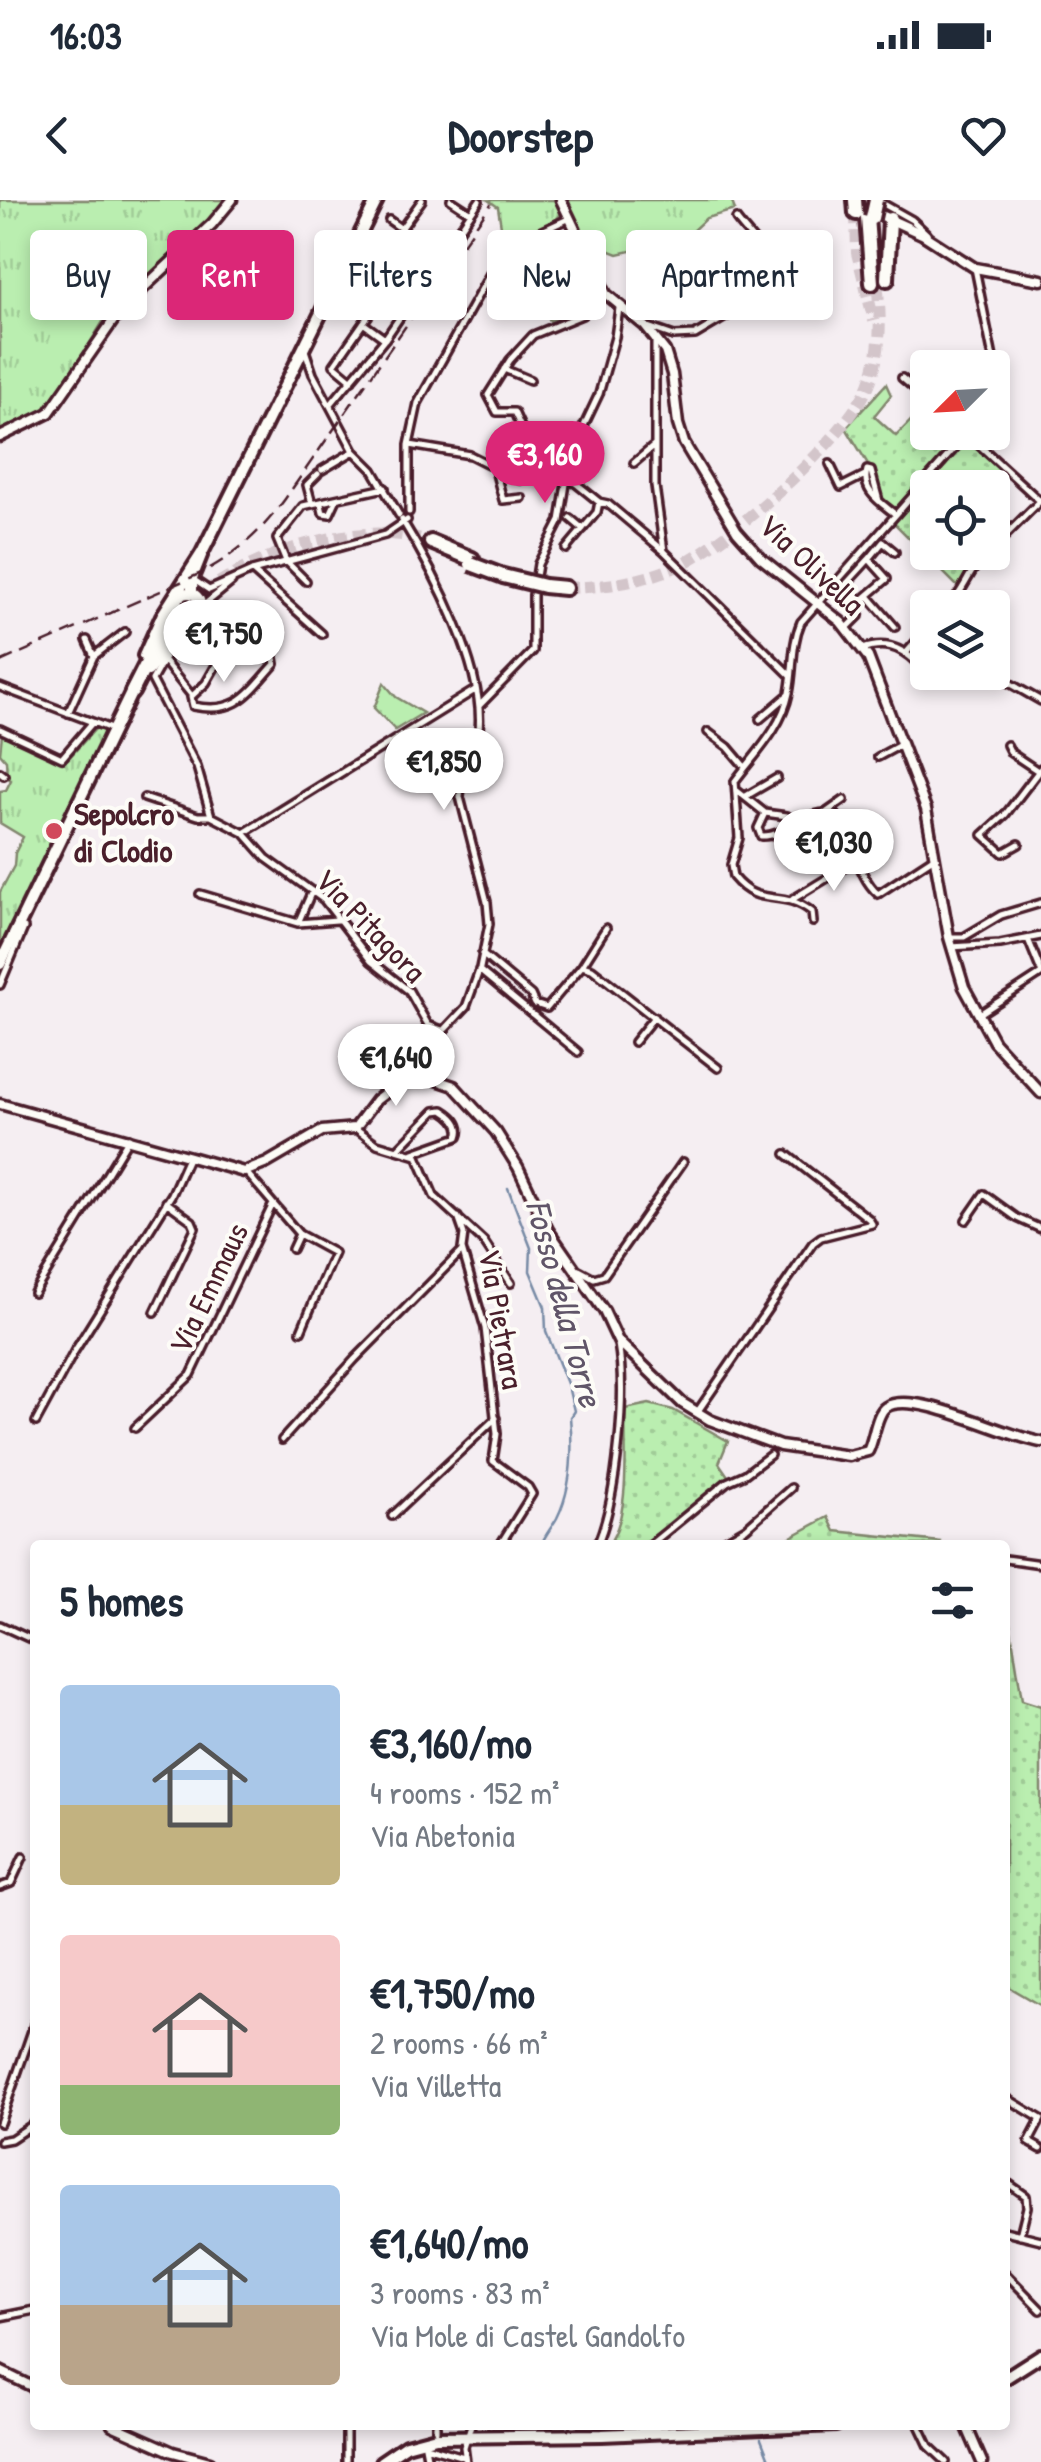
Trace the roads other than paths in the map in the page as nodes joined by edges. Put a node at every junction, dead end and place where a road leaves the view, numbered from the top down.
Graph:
1 (232, 200) edge
2 (377, 200) edge
3 (422, 200) edge
4 (451, 200) edge
5 (562, 200) edge
6 (479, 201) edge
7 (870, 208) edge
8 (471, 214) junction
9 (736, 219) dead end
10 (389, 220) dead end
11 (568, 220) junction
12 (401, 229) joint
13 (459, 230) edge
14 (573, 230) edge
15 (932, 240) junction
16 (975, 268) junction
17 (1041, 280) edge
18 (878, 282) tunnel mouth
19 (606, 294) edge
20 (619, 308) junction
21 (365, 320) edge
22 (398, 320) edge
23 (569, 320) edge
24 (363, 323) junction
25 (646, 326) junction
26 (655, 336) junction
27 (385, 339) junction
28 (305, 347) junction
29 (991, 350) edge
30 (504, 368) junction
31 (902, 378) dead end
32 (352, 380) junction
33 (530, 380) dead end
34 (910, 385) edge
35 (331, 404) junction
36 (0, 437) edge
37 (409, 445) junction
38 (655, 445) junction
39 (952, 450) edge
40 (986, 450) edge
41 (354, 451) junction
42 (571, 453) junction
43 (634, 463) dead end
44 (830, 464) dead end
45 (494, 466) junction
46 (567, 477) junction
47 (520, 480) dead end
48 (385, 488) junction
49 (522, 498) dead end
50 (1041, 500) edge
51 (336, 501) junction
52 (599, 502) junction
53 (312, 504) junction
54 (321, 504) junction
55 (895, 514) junction
56 (404, 516) junction
57 (570, 518) dead end
58 (583, 529) junction
59 (408, 530) junction
60 (1010, 531) edge
61 (392, 532) junction
62 (413, 538) junction
63 (430, 545) tunnel mouth
64 (566, 549) dead end
65 (664, 551) junction
66 (895, 552) dead end
67 (202, 553) junction
68 (868, 559) junction
69 (286, 561) junction
70 (252, 572) junction
71 (239, 577) junction
72 (192, 578) junction
73 (306, 580) dead end
74 (566, 584) tunnel mouth
75 (209, 590) junction
76 (194, 595) junction
77 (868, 596) junction
78 (816, 602) junction
79 (860, 602) junction
80 (187, 610) junction
81 (895, 627) dead end
82 (847, 628) junction
83 (125, 632) dead end
84 (154, 632) junction
85 (322, 634) dead end
86 (87, 640) dead end
87 (910, 648) edge
88 (863, 649) junction
89 (906, 652) junction
90 (94, 656) junction
91 (158, 656) junction
92 (910, 656) edge
93 (791, 676) junction
94 (1010, 683) edge
95 (0, 687) edge
96 (475, 690) junction
97 (132, 692) junction
98 (788, 694) junction
99 (192, 696) junction
100 (1041, 701) edge
101 (479, 706) junction
102 (68, 713) junction
103 (760, 720) dead end
104 (92, 723) junction
105 (0, 729) edge
106 (114, 730) junction
107 (708, 732) dead end
108 (902, 744) junction
109 (1006, 745) dead end
110 (878, 757) dead end
111 (746, 768) junction
112 (1040, 772) edge
113 (777, 778) dead end
114 (736, 790) junction
115 (746, 796) junction
116 (144, 798) dead end
117 (844, 800) dead end
118 (765, 812) junction
119 (827, 812) junction
120 (212, 816) junction
121 (795, 824) junction
122 (244, 833) junction
123 (1018, 844) dead end
124 (936, 856) junction
125 (857, 860) junction
126 (312, 891) junction
127 (200, 894) dead end
128 (793, 898) junction
129 (1041, 902) edge
130 (337, 920) junction
131 (813, 922) dead end
132 (298, 923) junction
133 (24, 928) dead end
134 (606, 928) dead end
135 (1041, 936) edge
136 (1028, 939) junction
137 (950, 942) junction
138 (482, 954) junction
139 (0, 964) edge
140 (582, 966) junction
141 (479, 970) junction
142 (1041, 972) edge
143 (0, 985) edge
144 (978, 1015) junction
145 (654, 1017) junction
146 (446, 1030) junction
147 (634, 1042) dead end
148 (373, 1046) dead end
149 (578, 1052) dead end
150 (718, 1068) dead end
151 (414, 1070) junction
152 (1041, 1093) edge
153 (0, 1104) edge
154 (355, 1128) junction
155 (129, 1138) junction
156 (397, 1150) junction
157 (413, 1153) junction
158 (786, 1154) dead end
159 (190, 1156) junction
160 (684, 1162) dead end
161 (246, 1172) junction
162 (166, 1202) junction
163 (272, 1206) junction
164 (458, 1218) junction
165 (966, 1220) dead end
166 (1041, 1229) edge
167 (298, 1234) junction
168 (462, 1249) junction
169 (292, 1250) dead end
170 (576, 1270) junction
171 (511, 1283) dead end
172 (34, 1292) dead end
173 (155, 1312) dead end
174 (301, 1332) dead end
175 (618, 1341) junction
176 (696, 1413) junction
177 (496, 1418) junction
178 (36, 1422) dead end
179 (136, 1428) dead end
180 (282, 1440) dead end
181 (1041, 1442) edge
182 (770, 1455) dead end
183 (791, 1488) dead end
184 (392, 1516) dead end
185 (503, 1540) edge
186 (599, 1540) edge
187 (656, 1540) edge
188 (727, 1540) edge
189 (1010, 1561) edge
190 (1041, 1564) edge
191 (0, 1625) edge
192 (30, 1639) edge
193 (22, 1857) dead end
194 (0, 1887) edge
195 (30, 2036) edge
196 (1010, 2100) edge
197 (1041, 2119) edge
198 (0, 2123) edge
199 (30, 2126) edge
200 (0, 2140) edge
201 (1041, 2149) edge
202 (1010, 2185) edge
203 (1010, 2232) edge
204 (1020, 2235) junction
205 (1041, 2240) edge
206 (1010, 2278) edge
207 (1041, 2310) edge
208 (30, 2311) edge
209 (0, 2317) edge
210 (1041, 2355) edge
211 (0, 2370) edge
212 (1011, 2370) edge
213 (30, 2385) edge
214 (123, 2430) edge
215 (346, 2430) edge
216 (544, 2430) edge
217 (921, 2430) edge
218 (968, 2430) edge
219 (469, 2431) edge
220 (424, 2443) junction
221 (465, 2459) edge
222 (210, 2462) edge
223 (346, 2462) edge
224 (381, 2462) edge
225 (428, 2462) edge
226 (946, 2462) edge
227 (982, 2462) edge

1 - 36 street
2 - 28 main road
3 - 12 street
4 - 8 street
5 - 11 street, Via Olivella
6 - 8 street
7 - 15 street
7 - 15 street
7 - 18 highway
8 - 13 street
9 - 25 street
10 - 12 street
11 - 14 street, Via Olivella
11 - 37 street
15 - 16 street
16 - 17 street
16 - 29 street
19 - 20 street, Via Olivella
20 - 25 street, Via Olivella
20 - 42 street
21 - 24 street
22 - 27 street
23 - 30 street
24 - 27 street
24 - 32 street
25 - 26 street, Via Olivella
26 - 38 street
26 - 78 street, Via Olivella
27 - 32 street
28 - 35 street
28 - 67 main road
30 - 33 street
30 - 42 street
31 - 34 street
32 - 35 street
35 - 41 street
37 - 45 street
37 - 56 street
38 - 43 street
38 - 65 street
39 - 55 street
40 - 50 street
41 - 48 street
41 - 53 street
42 - 46 street
44 - 55 street
45 - 47 street
45 - 49 street
46 - 52 street
46 - 101 street
48 - 51 street
48 - 56 street
50 - 60 street
51 - 54 street
51 - 54 street
52 - 58 street
52 - 65 street
53 - 54 street
53 - 69 street
55 - 78 street
56 - 59 street
56 - 61 street
56 - 62 street
57 - 58 street
58 - 64 street
59 - 61 street
59 - 62 street
61 - 69 street
62 - 96 street
63 - 74 highway, bridge
65 - 93 street
66 - 68 street
67 - 72 main road
67 - 80 main road
68 - 77 street
68 - 79 street
69 - 70 street
69 - 73 street
70 - 71 street
70 - 85 street
71 - 75 street
71 - 80 street
72 - 75 street
72 - 76 main road
75 - 76 street
76 - 80 main road
76 - 80 main road
77 - 79 street
77 - 81 street
78 - 82 street, Via Olivella
78 - 93 street
79 - 82 street
80 - 84 main road
80 - 84 main road
80 - 91 street
80 - 91 highway
80 - 97 main road
82 - 88 street, Via Olivella
83 - 90 street
84 - 97 main road
86 - 90 street
87 - 89 street
88 - 89 street
88 - 108 street, Via Olivella
89 - 92 street
90 - 102 street
91 - 97 highway
91 - 99 street
91 - 120 street
93 - 98 street
94 - 100 street
95 - 102 street
96 - 101 street
96 - 122 street
97 - 106 main road
98 - 103 street
98 - 111 street
99 - 99 street
101 - 138 street
102 - 104 street
104 - 105 street
104 - 106 street
106 - 139 main road
107 - 111 street
108 - 110 street
108 - 124 street, Via Olivella
109 - 112 street
111 - 114 street
112 - 123 street
113 - 115 street
114 - 115 street
114 - 128 street
115 - 118 street
116 - 120 street, Via Pitagora
117 - 119 street
118 - 121 street
118 - 121 street
119 - 121 street
119 - 125 street
120 - 122 street, Via Pitagora
122 - 126 street, Via Pitagora
124 - 125 street
124 - 137 street, Via Olivella
125 - 128 street
126 - 130 street, Via Pitagora
126 - 132 street
127 - 132 street
128 - 131 street
129 - 137 street
130 - 132 street
130 - 146 street, Via Pitagora
133 - 143 street
134 - 140 street
135 - 136 street
136 - 137 street
136 - 142 street
137 - 144 street, Via Olivella
138 - 140 street
138 - 141 street
140 - 145 street
141 - 146 street
141 - 149 street
142 - 144 street
144 - 152 street, Via Olivella
145 - 147 street
145 - 150 street
146 - 151 street
148 - 151 street
151 - 154 street
151 - 170 street
153 - 155 street
154 - 156 street
154 - 161 street
155 - 159 street
155 - 172 street
156 - 157 street
156 - 157 street
157 - 164 street, Via Pietrara
158 - 176 street
159 - 161 street
159 - 162 street
160 - 170 street
161 - 163 street
162 - 173 street
162 - 178 street
163 - 167 street
163 - 179 street, Via Emmaus
164 - 168 street, Via Pietrara
164 - 171 street
165 - 166 street
167 - 169 street
167 - 174 street
168 - 177 street, Via Pietrara
168 - 180 street
170 - 175 street
175 - 176 street
175 - 186 street
176 - 181 street
177 - 184 street
177 - 185 street, Via Pietrara
182 - 187 street
183 - 188 street
189 - 190 street
191 - 192 street
193 - 194 street
195 - 198 street
196 - 197 street
197 - 201 street
199 - 200 street
202 - 204 street
203 - 204 street
204 - 205 street
206 - 207 street
208 - 209 street
210 - 212 main road
211 - 213 street
214 - 222 street
215 - 223 street
216 - 219 main road
217 - 226 street
218 - 227 street
219 - 220 main road
219 - 221 street
220 - 221 street
220 - 224 main road
220 - 225 street

